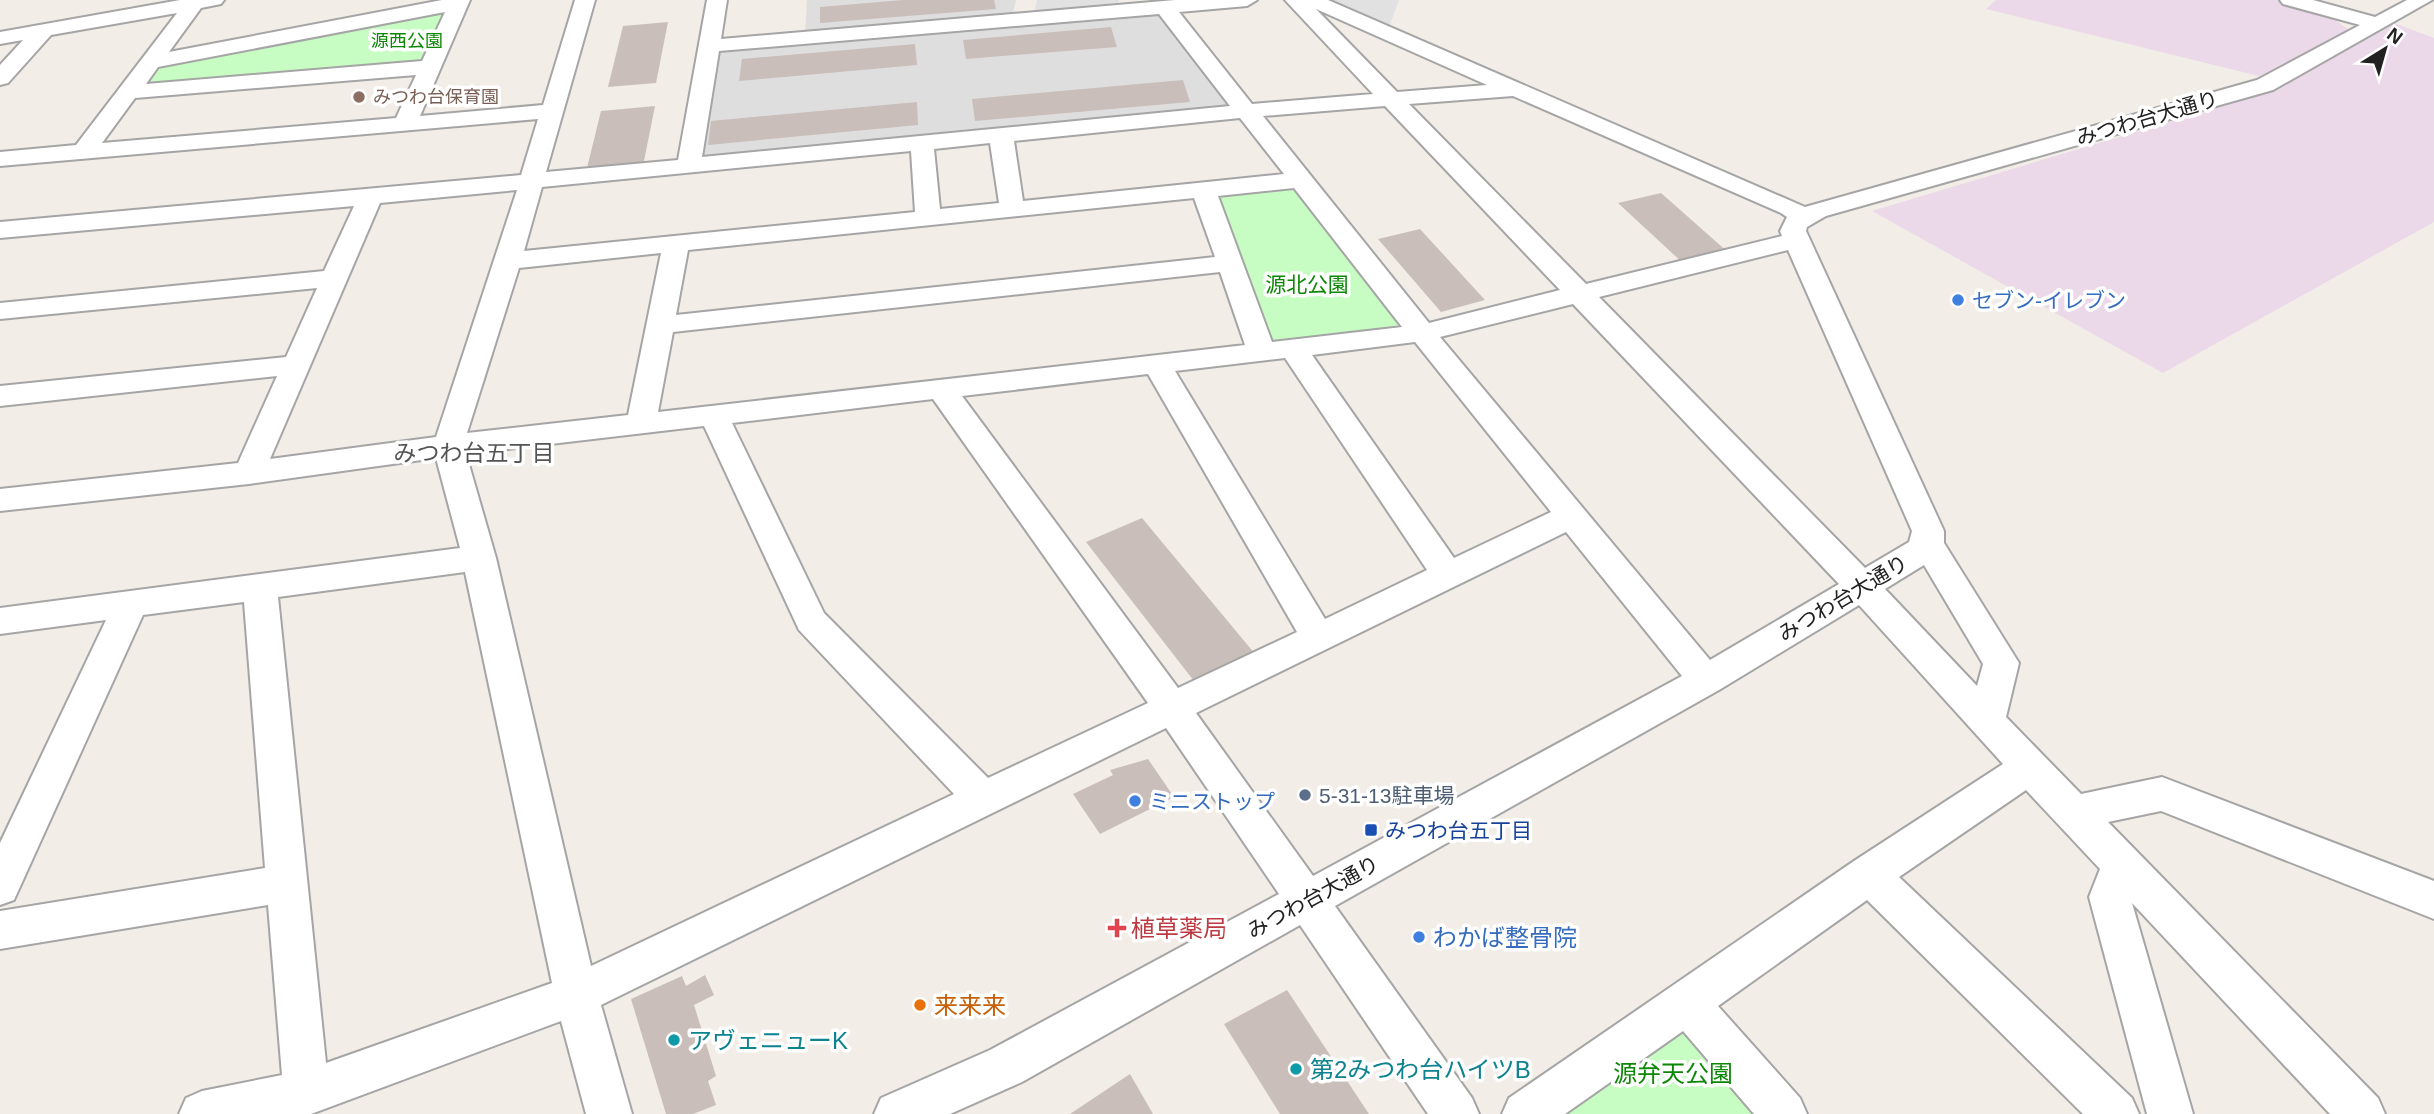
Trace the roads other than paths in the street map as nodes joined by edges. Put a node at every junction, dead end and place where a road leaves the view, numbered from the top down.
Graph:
1 (585, 0) edge
2 (717, 0) edge
3 (1247, 0) edge
4 (1295, 0) edge
5 (1311, 0) edge
6 (2290, 0) edge
7 (2423, 0) edge
8 (204, 2) edge
9 (459, 2) edge
10 (1129, 5) edge
11 (1164, 7) junction
12 (1028, 10) edge
13 (2378, 14) edge
14 (44, 30) junction
15 (0, 38) edge
16 (708, 47) junction
17 (150, 62) junction
18 (429, 67) junction
19 (0, 78) edge
20 (1515, 89) junction
21 (128, 92) junction
22 (1393, 100) junction
23 (552, 111) junction
24 (1246, 111) junction
25 (405, 123) junction
26 (1002, 135) junction
27 (922, 143) junction
28 (84, 151) junction
29 (0, 159) edge
30 (690, 166) junction
31 (530, 179) junction
32 (1300, 180) junction
33 (1204, 190) junction
34 (370, 197) junction
35 (1012, 210) junction
36 (928, 218) junction
37 (1800, 229) junction
38 (0, 230) edge
39 (676, 244) junction
40 (508, 261) junction
41 (1230, 262) junction
42 (335, 278) junction
43 (1579, 294) junction
44 (0, 311) edge
45 (658, 325) junction
46 (1422, 332) junction
47 (1294, 350) junction
48 (1261, 351) junction
49 (1157, 364) junction
50 (296, 365) junction
51 (942, 390) junction
52 (0, 396) edge
53 (714, 416) junction
54 (641, 424) junction
55 (448, 446) junction
56 (249, 473) junction
57 (0, 501) edge
58 (1573, 515) junction
59 (1928, 544) junction
60 (479, 558) junction
61 (1448, 575) junction
62 (1862, 586) junction
63 (260, 587) junction
64 (131, 603) junction
65 (0, 621) edge
66 (1318, 638) junction
67 (1706, 680) junction
68 (1172, 708) junction
69 (1986, 721) junction
70 (2029, 767) junction
71 (983, 799) junction
72 (2073, 813) junction
73 (2122, 865) junction
74 (1868, 874) junction
75 (288, 883) junction
76 (0, 887) edge
77 (1307, 900) junction
78 (2434, 900) edge
79 (0, 930) edge
80 (576, 995) junction
81 (1688, 1003) junction
82 (306, 1093) junction
83 (202, 1114) edge
84 (609, 1114) edge
85 (897, 1114) edge
86 (1456, 1114) edge
87 (1525, 1114) edge
88 (1784, 1114) edge
89 (2116, 1114) edge
90 (2170, 1114) edge
91 (2362, 1114) edge

1 - 23 street
2 - 16 street
3 - 11 street
4 - 22 street
5 - 20 street
6 - 13 street
7 - 13 street, みつわ台大通り
8 - 14 street
8 - 17 street
9 - 17 street
9 - 18 street
10 - 11 street
10 - 12 street
11 - 24 street
12 - 16 street
13 - 37 street, みつわ台大通り
14 - 15 street
14 - 19 street
16 - 30 street
17 - 21 street
18 - 21 street
18 - 25 street
20 - 22 street
20 - 37 street
21 - 28 street
22 - 24 street
22 - 43 street
23 - 25 street
23 - 31 street
24 - 26 street
24 - 32 street
25 - 28 street
26 - 27 street
26 - 35 street
27 - 30 street
27 - 36 street
28 - 29 street
30 - 31 street
31 - 34 street
31 - 40 street
32 - 33 street
32 - 46 street
33 - 35 street
33 - 41 street
34 - 38 street
34 - 42 street
35 - 36 street
36 - 39 street
37 - 43 street
37 - 59 street, みつわ台大通り
39 - 40 street
39 - 45 street
40 - 55 street
41 - 45 street
41 - 48 street
42 - 44 street
42 - 50 street
43 - 46 street
43 - 62 street
45 - 54 street
46 - 47 street
46 - 58 street
47 - 48 street
47 - 61 street
48 - 49 street
49 - 51 street
49 - 66 street
50 - 52 street
50 - 56 street
51 - 53 street
51 - 68 street
53 - 54 street
53 - 71 street
54 - 55 street
55 - 56 street
55 - 60 street
56 - 57 street
58 - 61 street
58 - 67 street
59 - 62 street, みつわ台大通り
59 - 69 street
60 - 63 street
60 - 80 street
61 - 66 street
62 - 67 street, みつわ台大通り
62 - 69 street
63 - 64 street
63 - 75 street
64 - 65 street
64 - 76 street
66 - 68 street
67 - 77 street, みつわ台大通り
68 - 71 street
68 - 77 street
69 - 70 street
70 - 72 street
70 - 74 street
71 - 80 street
72 - 73 street
72 - 78 street
73 - 90 street
73 - 91 street
74 - 81 street
74 - 89 street
75 - 79 street
75 - 82 street
77 - 85 street, みつわ台大通り
77 - 86 street
80 - 82 street
80 - 84 street
81 - 87 street
81 - 88 street
82 - 83 street

